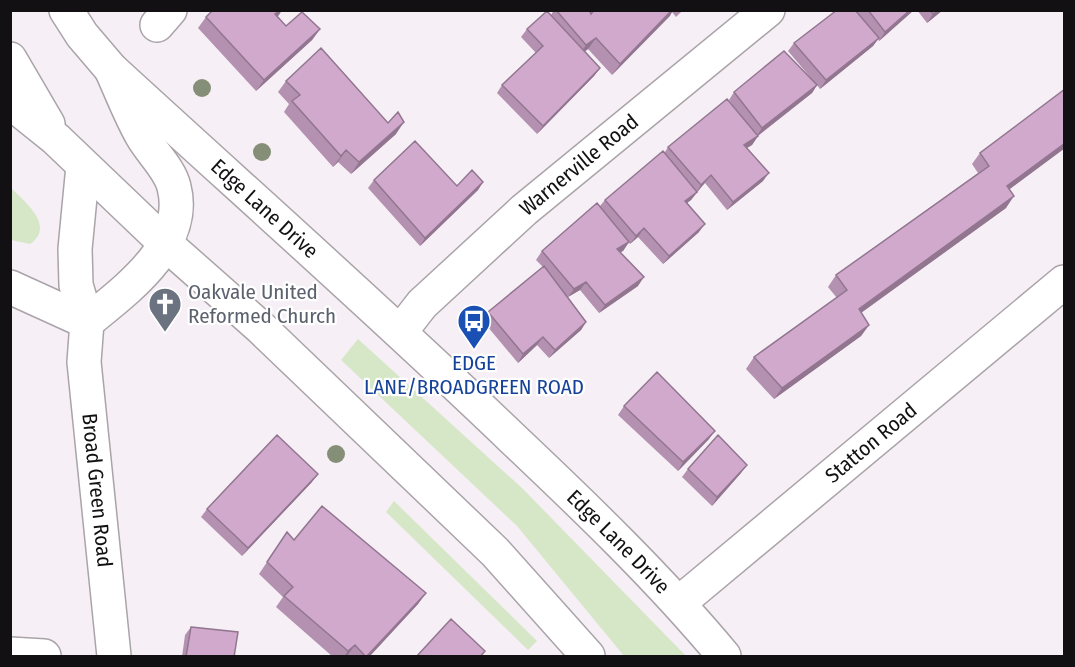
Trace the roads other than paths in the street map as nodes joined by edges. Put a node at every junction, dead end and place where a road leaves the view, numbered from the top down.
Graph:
1 (66, 10) edge
2 (768, 10) edge
3 (10, 59) edge
4 (111, 69) junction
5 (10, 102) edge
6 (56, 139) junction
7 (83, 166) junction
8 (166, 244) junction
9 (1065, 282) edge
10 (10, 287) edge
11 (87, 322) junction
12 (401, 331) junction
13 (679, 603) junction
14 (10, 654) edge
15 (44, 657) edge
16 (114, 657) edge
17 (588, 657) edge
18 (724, 657) edge

1 - 4 main road, Edge Lane Drive
2 - 12 main road, Warnerville Road
3 - 6 main road
4 - 8 main road
4 - 12 main road, Edge Lane Drive
5 - 6 main road
6 - 7 main road
7 - 8 main road
7 - 11 main road, Broad Green Road
8 - 11 main road
8 - 17 main road
9 - 13 main road, Statton Road
10 - 11 main road
11 - 16 main road, Broad Green Road
12 - 13 main road, Edge Lane Drive
13 - 18 main road, Edge Lane Drive
14 - 15 main road

